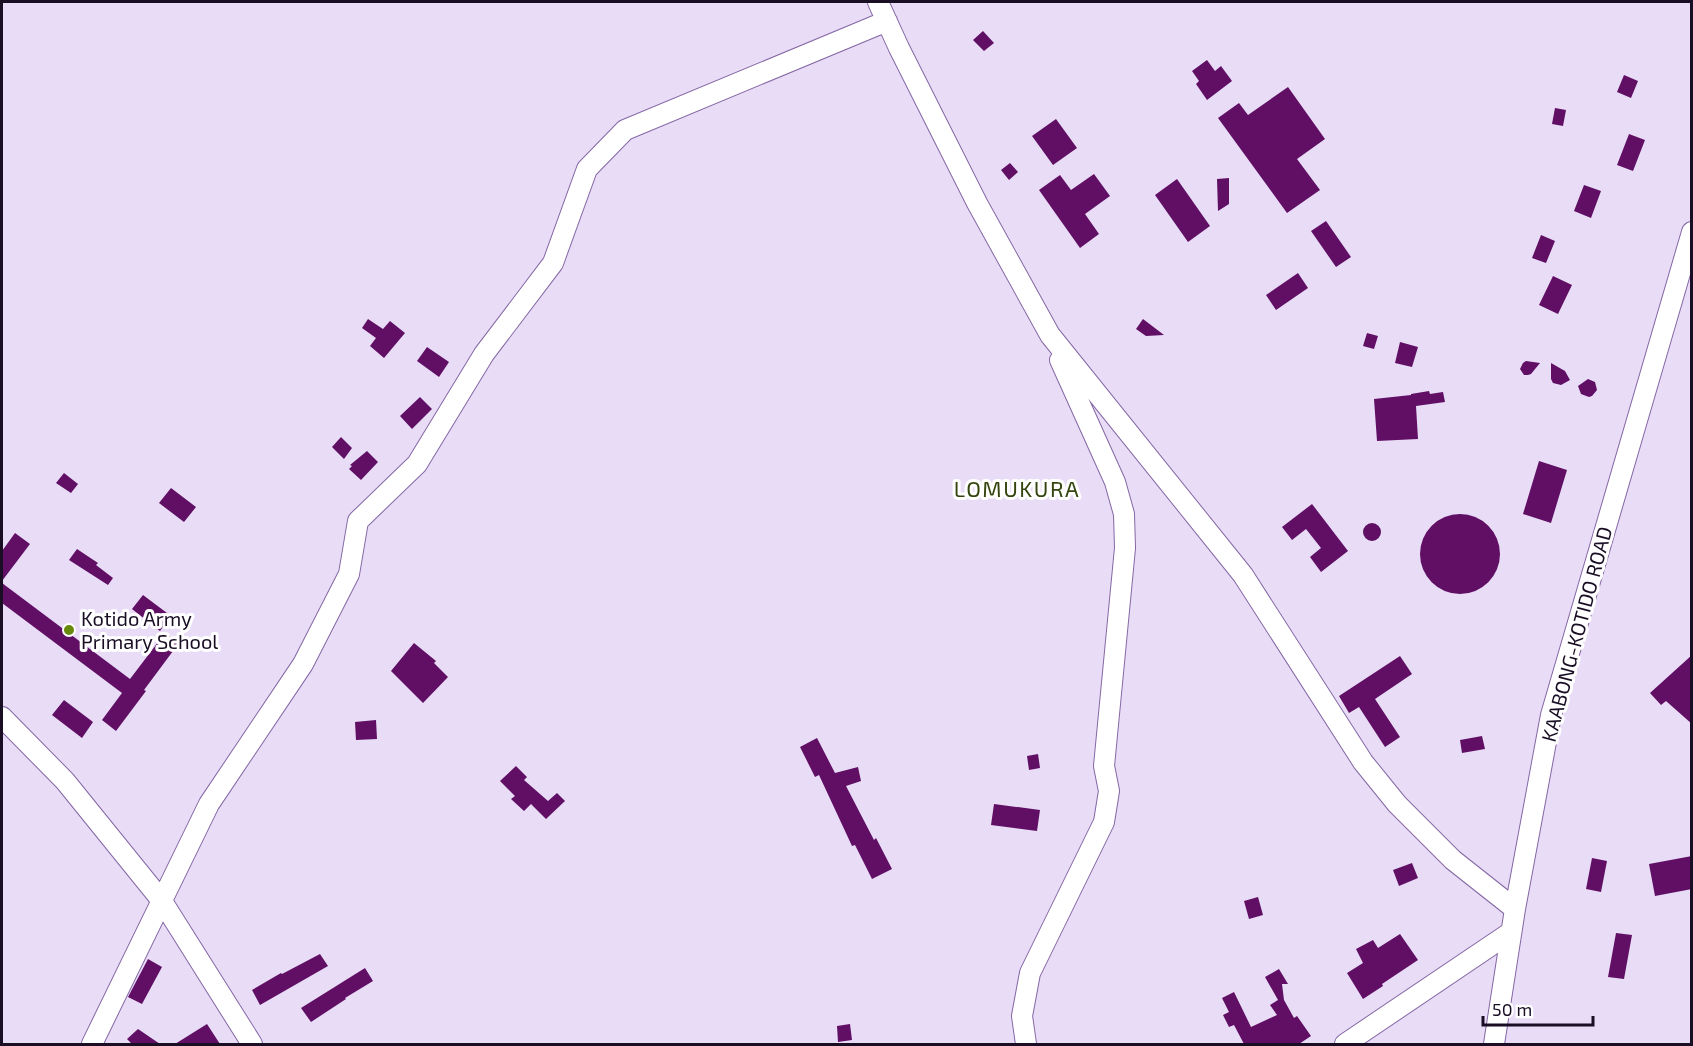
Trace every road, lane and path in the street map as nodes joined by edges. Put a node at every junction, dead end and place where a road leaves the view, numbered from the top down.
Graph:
1 (878, 2) edge
2 (886, 21) junction
3 (1692, 232) edge
4 (1050, 335) junction
5 (2, 717) edge
6 (162, 901) junction
7 (1515, 909) junction
8 (1511, 932) junction
9 (92, 1044) edge
10 (252, 1044) edge
11 (1026, 1044) edge
12 (1345, 1044) edge
13 (1494, 1044) edge

1 - 2 street
2 - 4 street
2 - 6 street
3 - 7 street, KAABONG-KOTIDO ROAD
4 - 7 street
4 - 11 street
5 - 6 street
6 - 9 street
6 - 10 street
7 - 8 street, KAABONG-KOTIDO ROAD
8 - 12 street
8 - 13 street, KAABONG-KOTIDO ROAD

